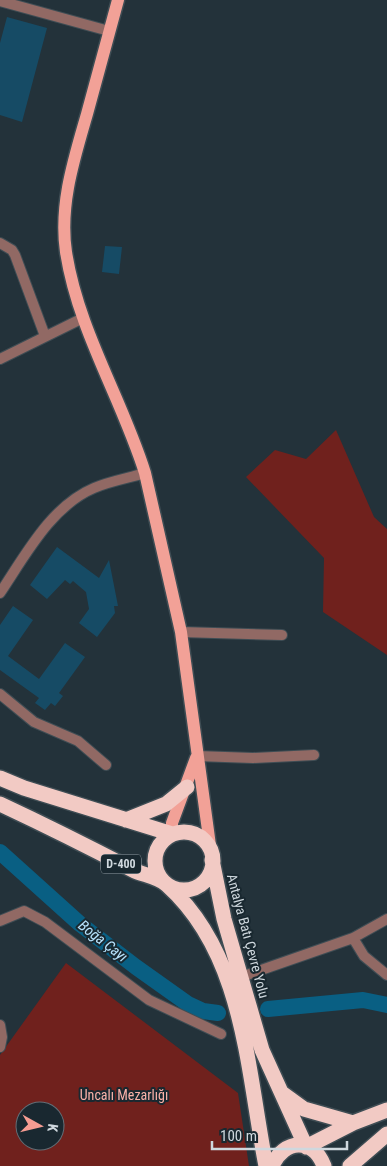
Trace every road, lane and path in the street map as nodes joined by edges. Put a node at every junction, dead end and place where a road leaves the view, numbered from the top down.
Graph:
1 (118, 0) edge
2 (0, 1) edge
3 (109, 31) junction
4 (0, 243) edge
5 (83, 318) junction
6 (45, 336) junction
7 (0, 359) edge
8 (146, 473) junction
9 (0, 593) edge
10 (181, 632) junction
11 (282, 634) dead end
12 (0, 694) edge
13 (314, 755) dead end
14 (196, 756) junction
15 (106, 765) dead end
16 (0, 778) edge
17 (187, 787) junction
18 (0, 804) edge
19 (126, 820) junction
20 (172, 834) junction
21 (212, 860) junction
22 (166, 884) junction
23 (387, 919) edge
24 (0, 921) edge
25 (353, 938) junction
26 (387, 975) edge
27 (242, 977) junction
28 (0, 1025) edge
29 (222, 1034) dead end
30 (0, 1047) edge
31 (279, 1091) junction
32 (387, 1110) edge
33 (353, 1123) junction
34 (387, 1134) edge
35 (306, 1147) junction
36 (372, 1148) junction
37 (266, 1166) edge
38 (272, 1166) edge
39 (324, 1166) edge
40 (350, 1166) edge
41 (360, 1166) edge

1 - 3 main road, Antalya Batı Çevre Yolu
2 - 3 street
3 - 5 main road, Antalya Batı Çevre Yolu
4 - 6 street
5 - 6 street
5 - 8 main road, Antalya Batı Çevre Yolu
6 - 7 street
8 - 9 street
8 - 10 main road, Antalya Batı Çevre Yolu
10 - 11 street
10 - 14 main road, Antalya Batı Çevre Yolu
12 - 15 street
13 - 14 street
14 - 17 main road
14 - 21 main road, Antalya Batı Çevre Yolu
16 - 19 highway
17 - 19 highway
17 - 20 main road
18 - 22 highway, D-400
19 - 20 highway
20 - 21 highway
20 - 22 highway
21 - 22 highway
21 - 27 highway, Antalya Batı Çevre Yolu
22 - 37 highway, D-400
23 - 25 street
24 - 29 street
25 - 26 street
25 - 27 street
27 - 31 highway, Antalya Batı Çevre Yolu
28 - 30 street
31 - 33 highway
31 - 35 highway, Antalya Batı Çevre Yolu
32 - 33 highway
33 - 35 highway
34 - 36 highway
35 - 38 highway
35 - 39 highway, Antalya Batı Çevre Yolu
36 - 40 highway
36 - 41 highway

